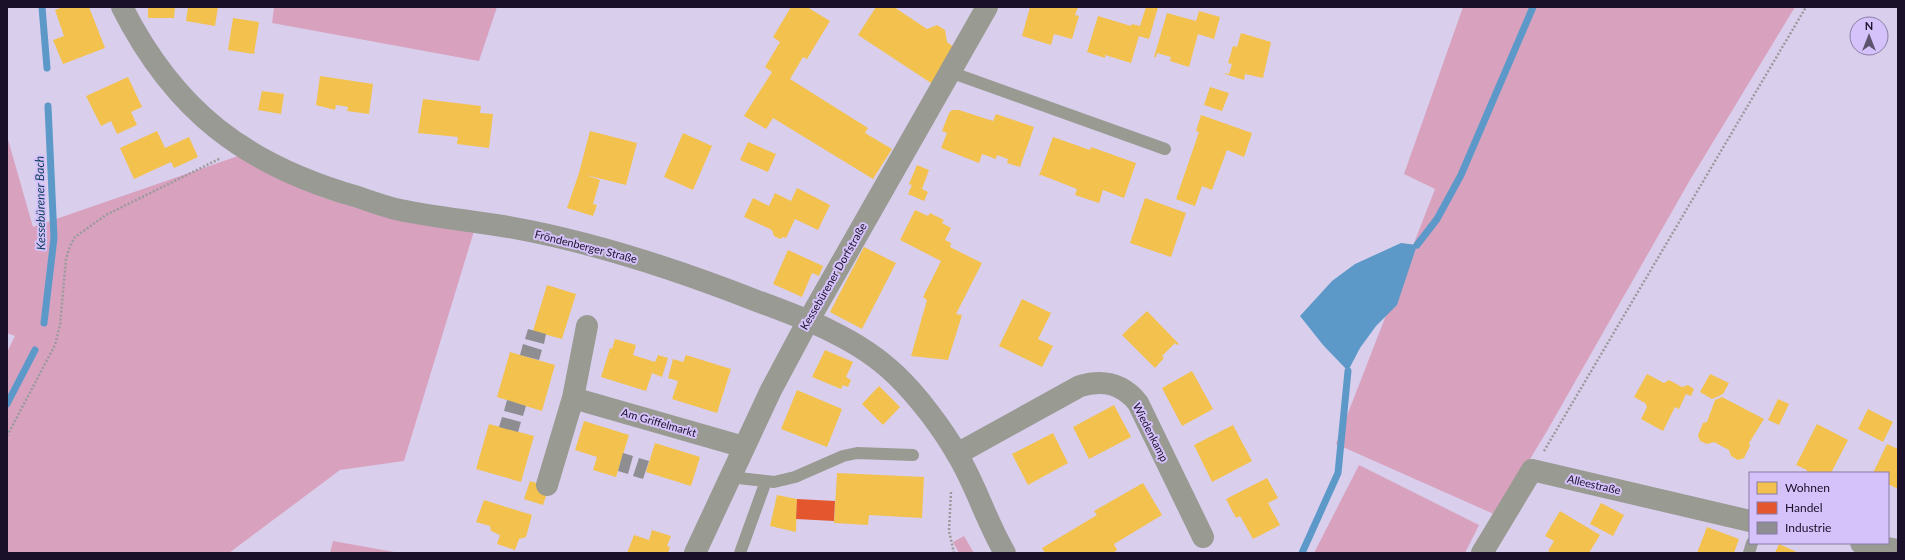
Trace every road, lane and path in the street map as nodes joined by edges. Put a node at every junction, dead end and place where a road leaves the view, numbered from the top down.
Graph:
1 (122, 7) edge
2 (987, 7) edge
3 (1806, 7) edge
4 (950, 72) junction
5 (239, 145) junction
6 (1165, 149) dead end
7 (808, 320) junction
8 (587, 326) dead end
9 (573, 398) junction
10 (7, 436) edge
11 (744, 447) junction
12 (913, 455) dead end
13 (962, 463) junction
14 (1532, 470) junction
15 (730, 477) junction
16 (766, 481) junction
17 (547, 484) dead end
18 (1749, 521) edge
19 (1203, 537) dead end
20 (1866, 544) edge
21 (1898, 550) edge
22 (695, 553) edge
23 (740, 553) edge
24 (954, 553) edge
25 (1005, 553) edge
26 (1482, 553) edge

1 - 5 main road, Fröndenberger Straße
2 - 4 street, Kessebürener Dorfstraße
3 - 14 path
4 - 6 lane
4 - 7 street, Kessebürener Dorfstraße
5 - 7 main road, Fröndenberger Straße
5 - 10 path
7 - 11 street, Kessebürener Dorfstraße
7 - 13 main road, Fröndenberger Straße
8 - 9 street
9 - 11 street, Am Griffelmarkt
9 - 17 street
11 - 15 street, Kessebürener Dorfstraße
12 - 16 lane
13 - 19 street, Wiedenkamp
13 - 24 path
13 - 25 main road, Fröndenberger Straße
14 - 18 street, Alleestraße
14 - 26 street
15 - 16 lane
15 - 22 street, Kessebürener Dorfstraße
16 - 23 lane
20 - 21 street

